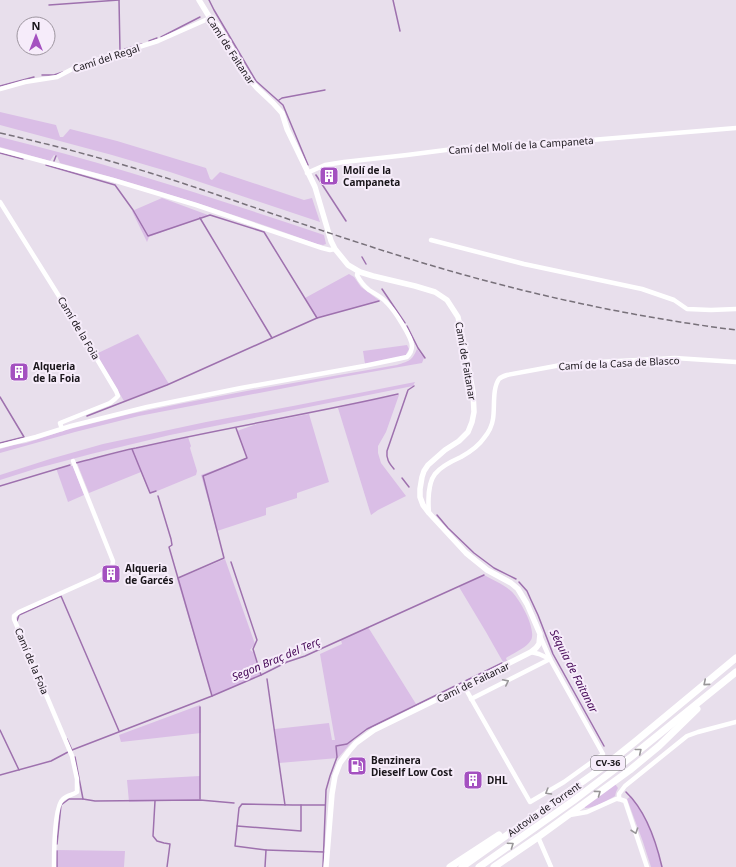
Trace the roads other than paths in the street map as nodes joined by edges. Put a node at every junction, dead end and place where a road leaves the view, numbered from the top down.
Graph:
1 (199, 0) edge
2 (210, 18) junction
3 (0, 89) edge
4 (736, 128) edge
5 (0, 150) edge
6 (308, 173) junction
7 (0, 202) edge
8 (431, 240) dead end
9 (335, 249) junction
10 (358, 271) junction
11 (736, 309) edge
12 (736, 362) edge
13 (62, 429) junction
14 (0, 446) edge
15 (73, 461) dead end
16 (429, 513) junction
17 (540, 634) junction
18 (531, 652) junction
19 (736, 658) edge
20 (550, 659) junction
21 (736, 673) edge
22 (464, 686) junction
23 (471, 699) junction
24 (736, 722) edge
25 (561, 797) junction
26 (619, 799) junction
27 (567, 816) junction
28 (538, 837) junction
29 (498, 866) edge
30 (54, 867) edge
31 (326, 867) edge
32 (450, 867) edge
33 (462, 867) edge
34 (479, 867) edge
35 (551, 867) edge
36 (647, 867) edge

1 - 2 street, Camí de Faitanar
2 - 3 street, Camí del Regal
2 - 6 street, Camí de Faitanar
4 - 6 street, Camí del Molí de la Campaneta
5 - 9 street
6 - 9 street, Camí de Faitanar
7 - 13 street, Camí de la Foia
8 - 11 street
9 - 10 street, Camí de Faitanar
10 - 13 street
10 - 16 street, Camí de Faitanar
12 - 16 street, Camí de la Casa de Blasco
13 - 14 street
15 - 30 street, Camí de la Foia
16 - 17 street, Camí de Faitanar
17 - 18 street
17 - 20 street
18 - 20 street
18 - 22 street, Camí de Faitanar
19 -> 25 highway, Autovia de Torrent / CV-36
23 -> 20 street, Camí de Faitanar
20 -> 23 street
27 -> 21 highway
34 -> 21 highway, Autovia de Torrent / CV-36
22 - 23 street
22 - 31 street, Camí de Faitanar
24 - 26 street
25 - 32 highway
25 - 33 highway, Autovia de Torrent / CV-36
26 - 27 street
26 -> 36 street
27 - 28 highway
28 - 29 highway
28 - 35 street

